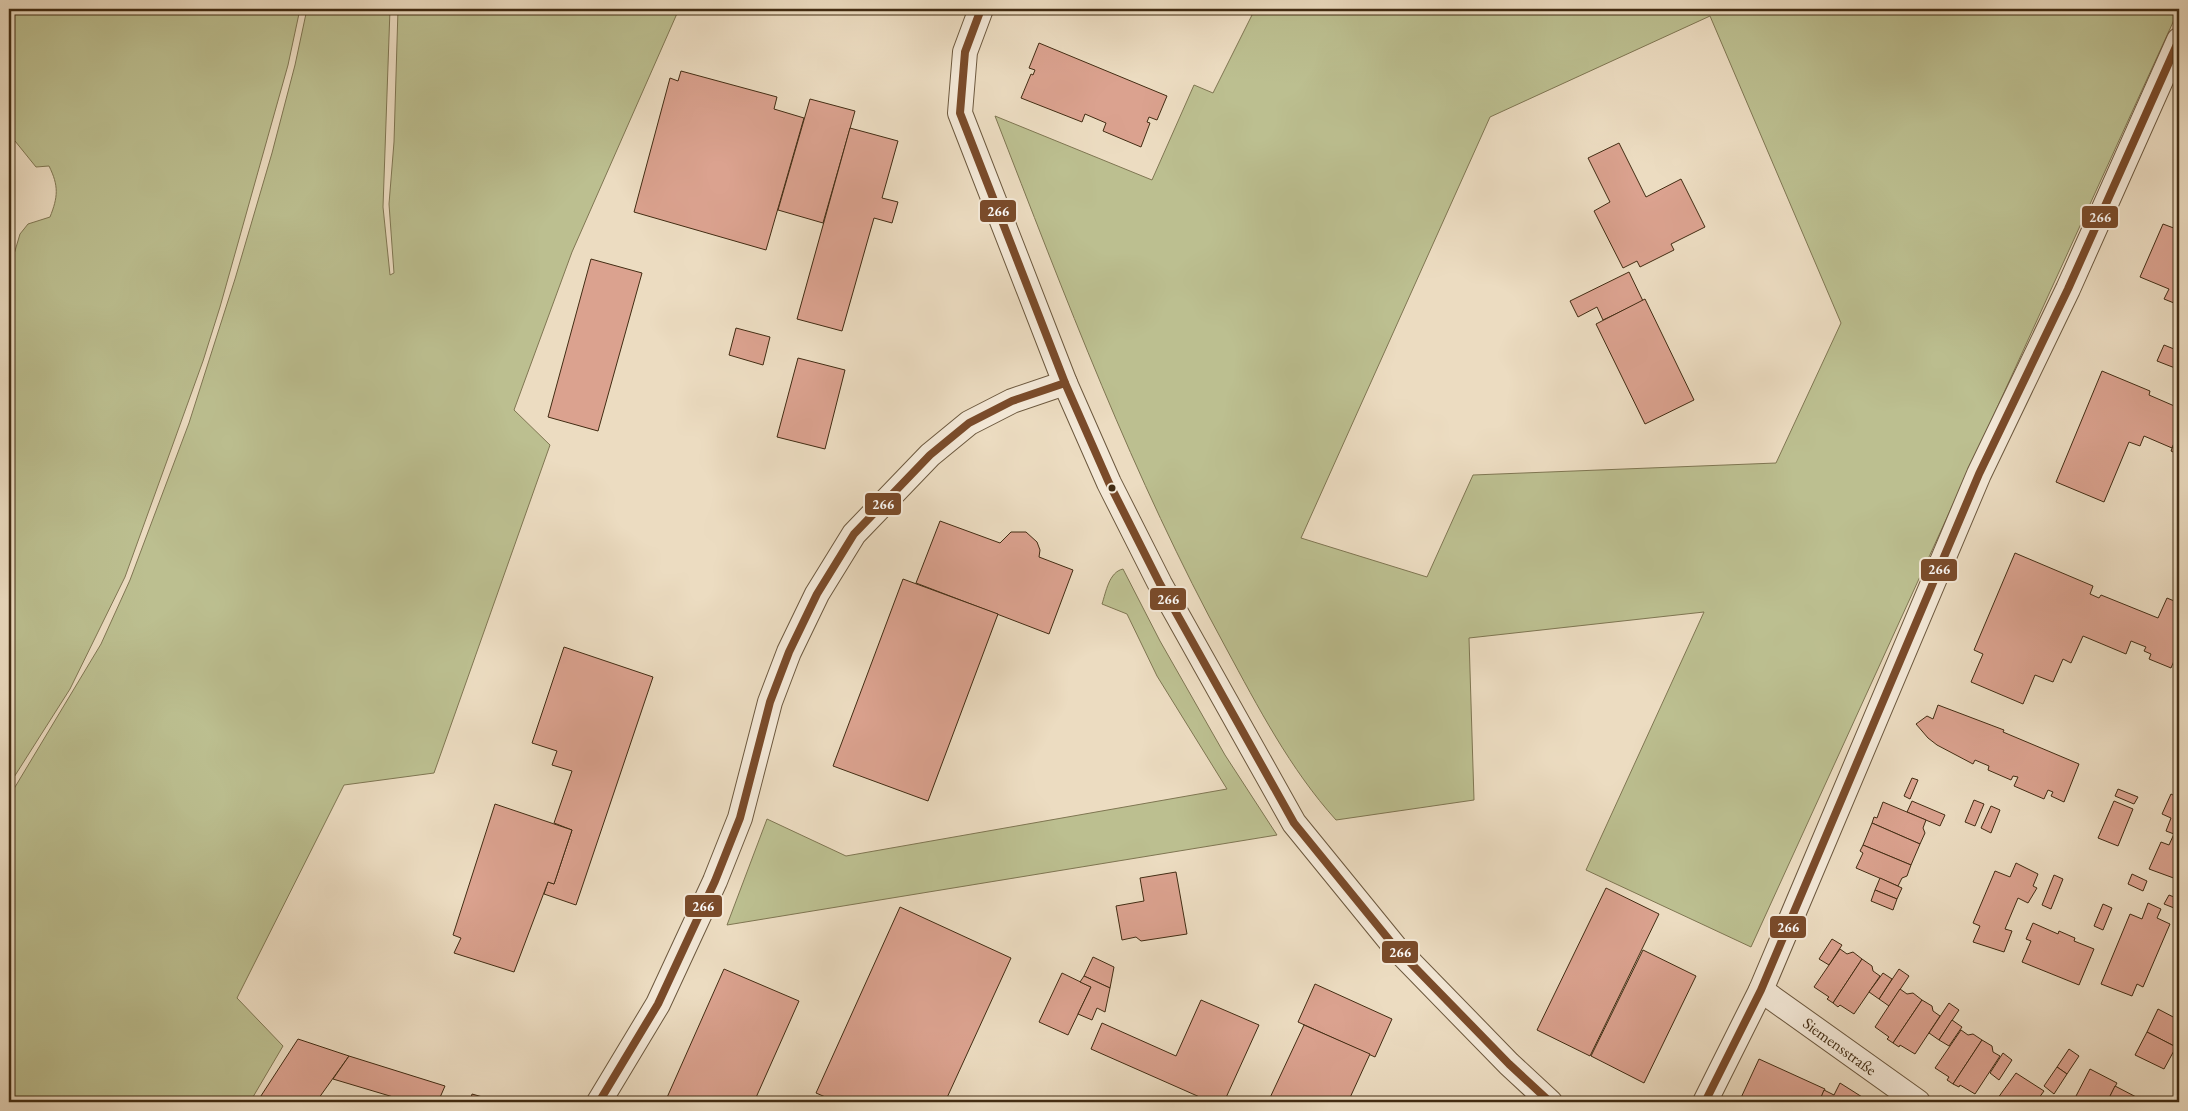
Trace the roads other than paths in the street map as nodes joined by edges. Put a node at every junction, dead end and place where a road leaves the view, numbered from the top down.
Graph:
1 (981, 9) edge
2 (2179, 40) edge
3 (1065, 383) junction
4 (1761, 990) junction
5 (599, 1102) edge
6 (1550, 1102) edge
7 (1705, 1102) edge
8 (1918, 1102) edge

1 - 3 street
2 - 4 street
3 - 5 street
3 - 6 street
4 - 7 street
4 - 8 street, Siemensstraße

